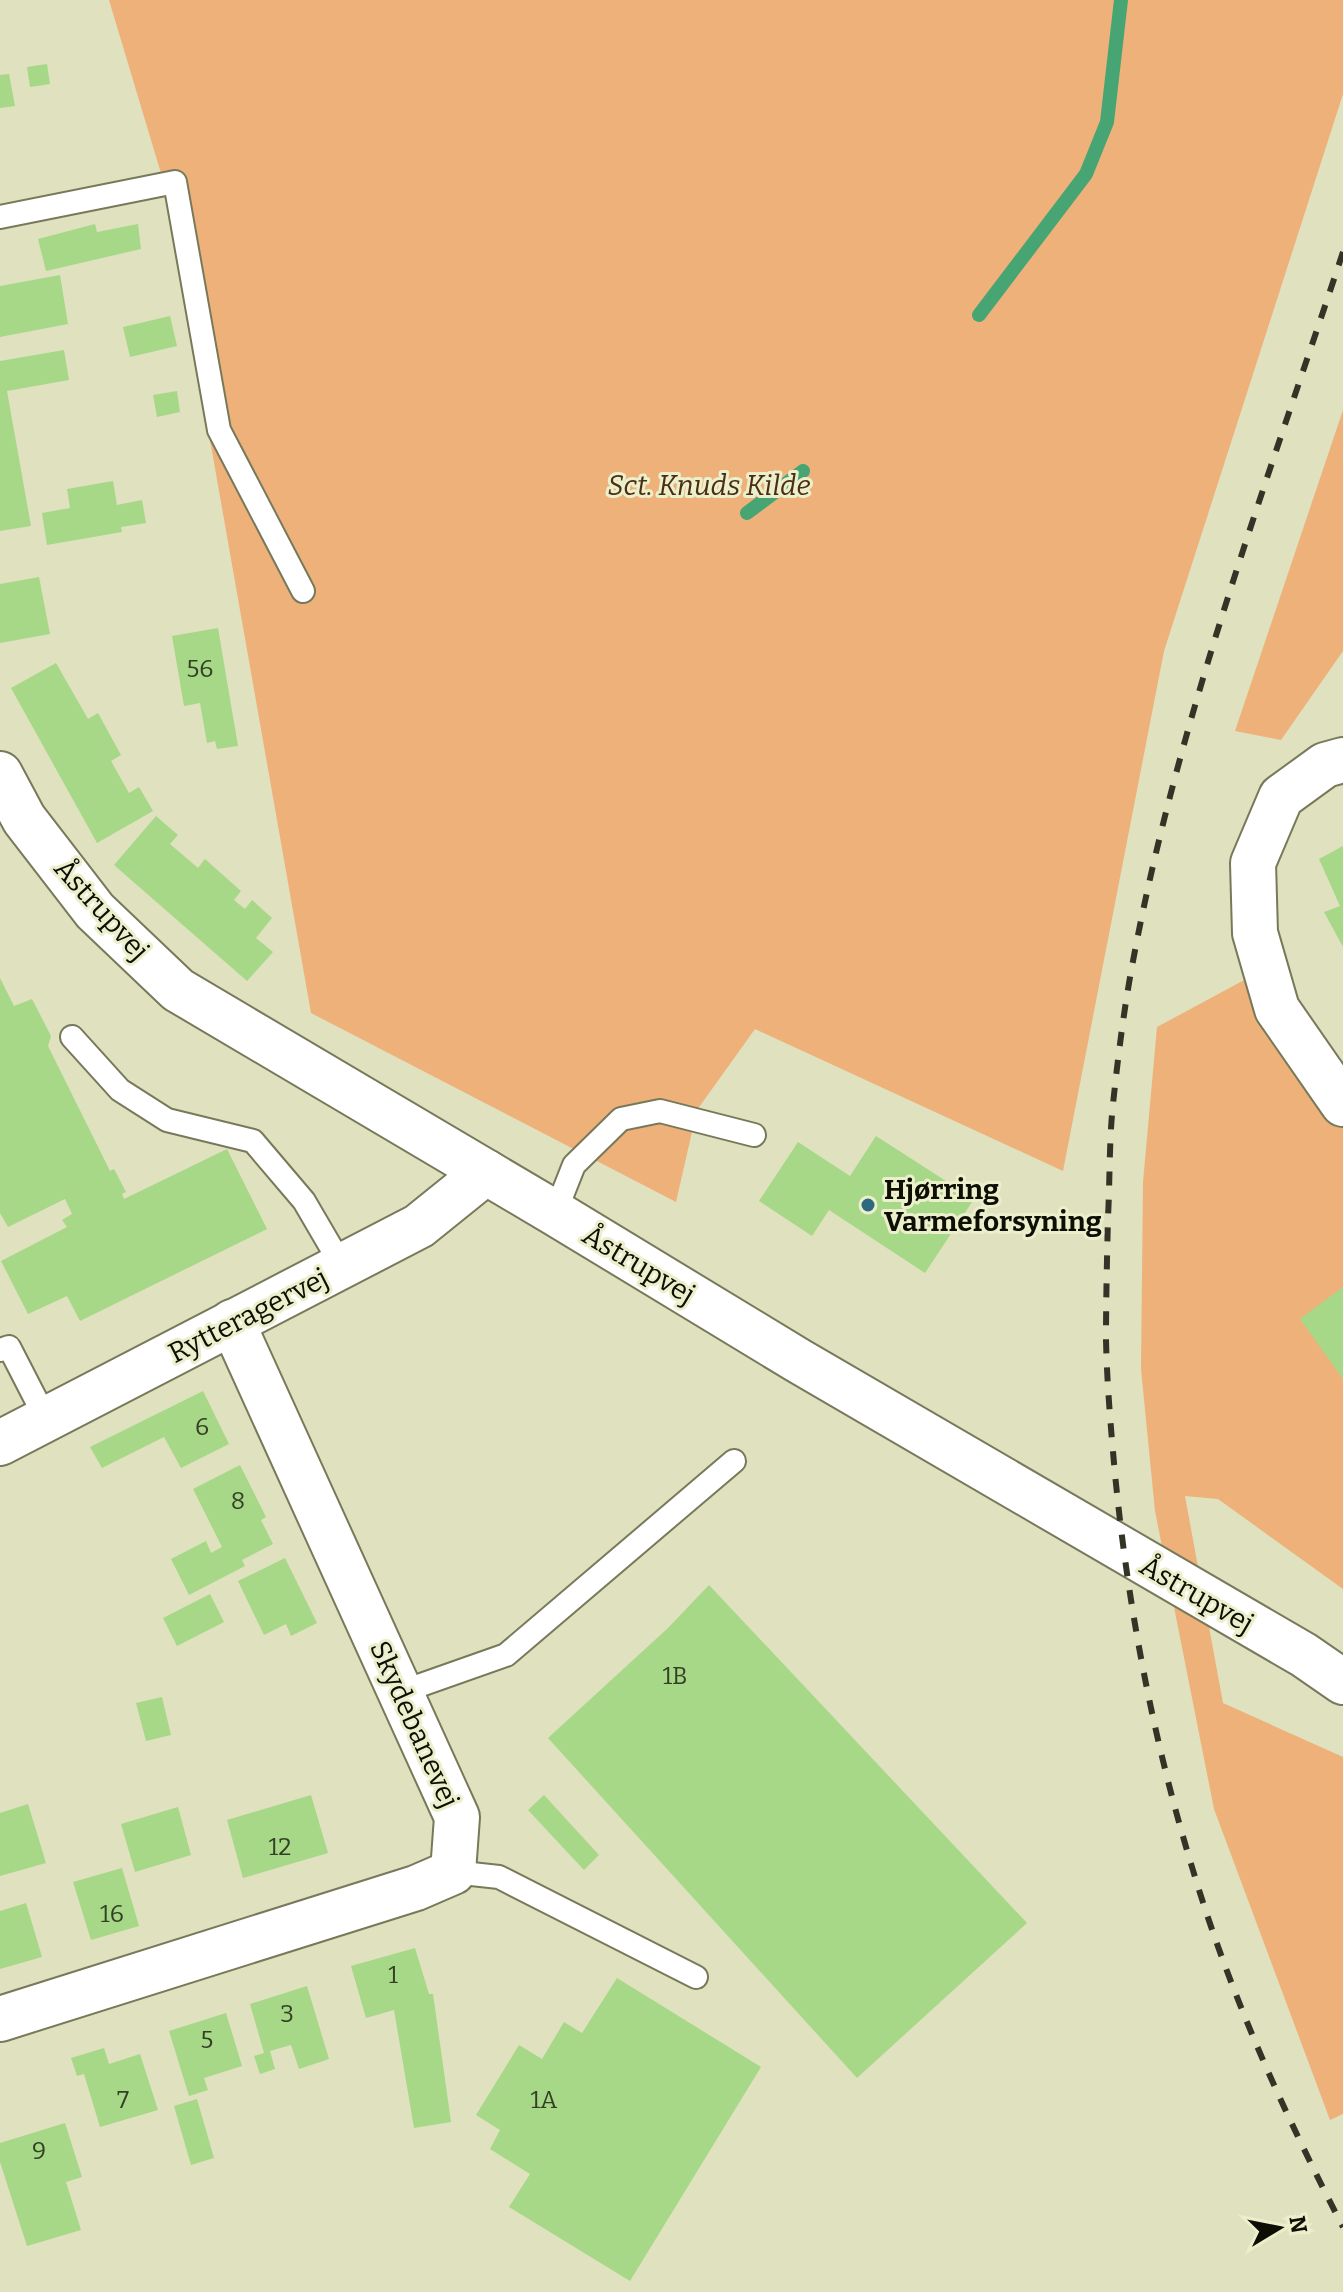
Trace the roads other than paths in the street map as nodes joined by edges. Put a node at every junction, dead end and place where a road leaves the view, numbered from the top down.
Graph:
1 (0, 217) edge
2 (303, 591) dead end
3 (1343, 760) edge
4 (0, 774) edge
5 (72, 1037) dead end
6 (1343, 1104) edge
7 (754, 1135) dead end
8 (486, 1172) junction
9 (555, 1213) junction
10 (342, 1266) junction
11 (232, 1322) junction
12 (0, 1350) edge
13 (46, 1419) junction
14 (0, 1443) edge
15 (734, 1461) dead end
16 (1343, 1682) edge
17 (401, 1692) junction
18 (453, 1872) junction
19 (696, 1977) dead end
20 (0, 2019) edge

1 - 2 lane
3 - 6 street
4 - 8 street, Åstrupvej
5 - 10 lane
7 - 9 lane
8 - 9 street, Åstrupvej
8 - 10 street, Rytteragervej
9 - 16 street, Åstrupvej
10 - 11 street, Rytteragervej
11 - 13 street, Rytteragervej
11 - 17 street, Skydebanevej
12 - 13 lane
13 - 14 street, Rytteragervej
15 - 17 lane
17 - 18 street, Skydebanevej
18 - 19 lane
18 - 20 street

